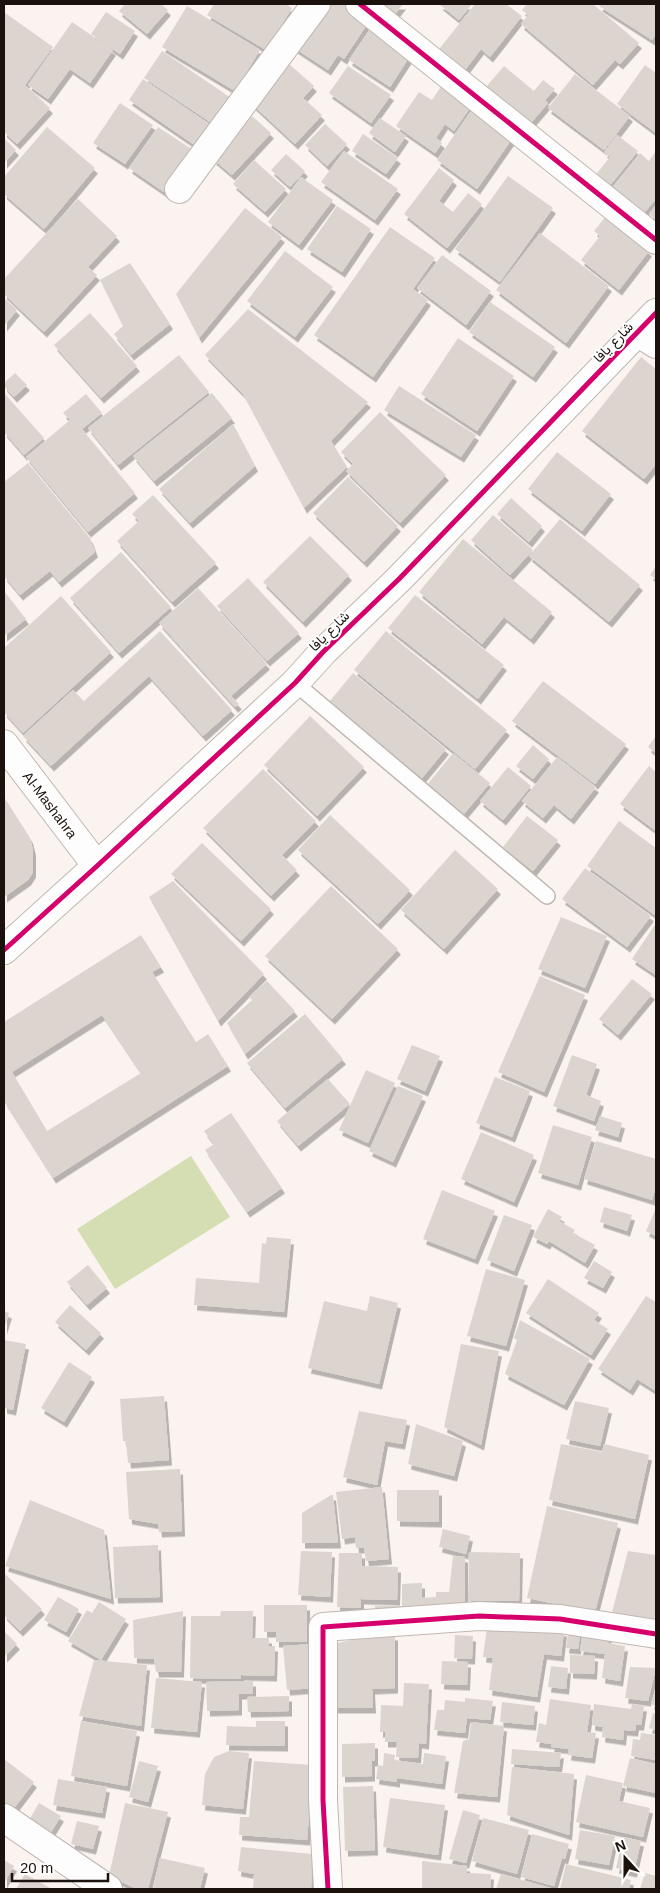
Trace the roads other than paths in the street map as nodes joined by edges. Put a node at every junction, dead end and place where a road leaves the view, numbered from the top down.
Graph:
1 (316, 4) edge
2 (360, 4) edge
3 (179, 189) dead end
4 (656, 240) edge
5 (656, 313) edge
6 (647, 338) edge
7 (295, 682) junction
8 (4, 744) edge
9 (97, 866) junction
10 (547, 896) dead end
11 (4, 950) edge
12 (656, 1634) edge
13 (4, 1818) edge
14 (108, 1889) edge
15 (328, 1889) edge

1 - 3 street
2 - 4 street
5 - 6 street, شارع يافا
6 - 7 street, شارع يافا
7 - 9 street, شارع يافا
7 - 10 lane
8 - 9 street, Al-Mashahra
9 - 11 street, شارع يافا
12 - 15 street
13 - 14 street

